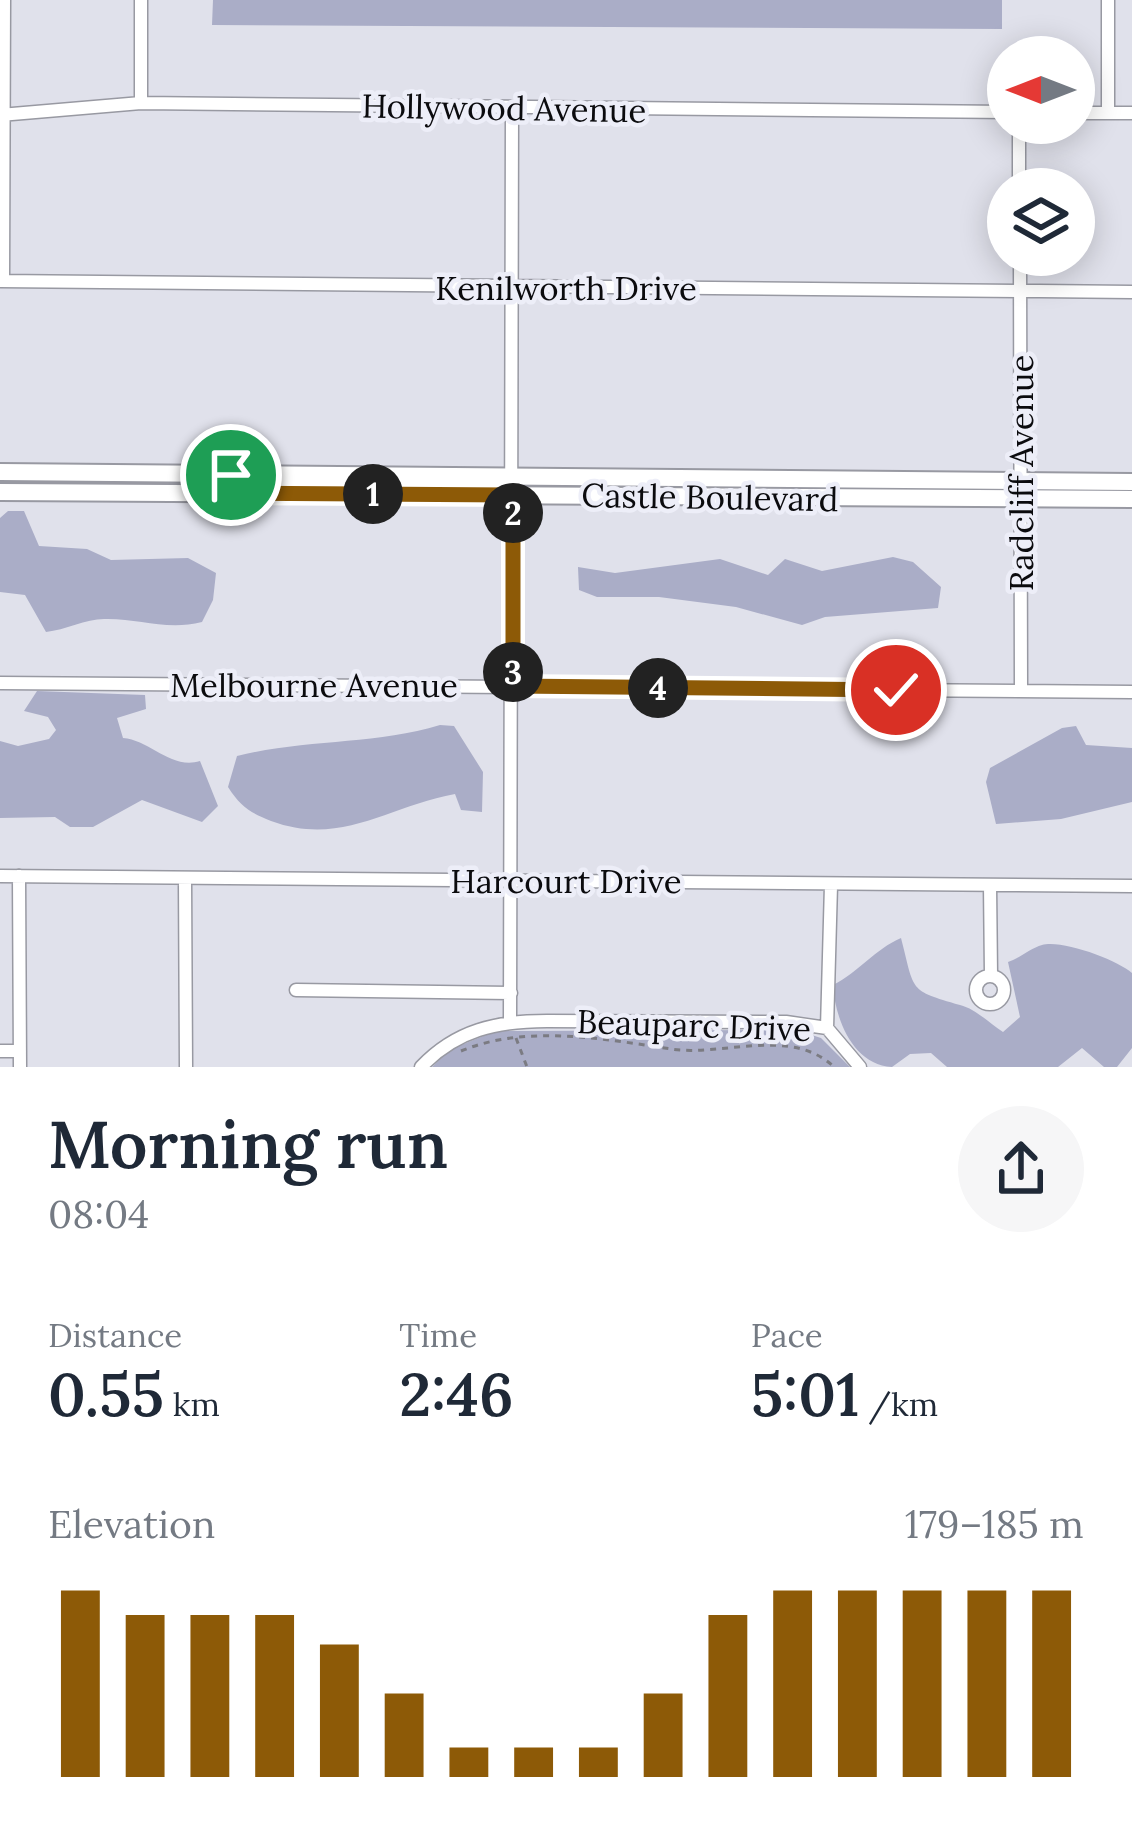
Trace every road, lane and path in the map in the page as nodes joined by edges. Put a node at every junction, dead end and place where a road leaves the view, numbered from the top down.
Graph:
1 (4, 0) edge
2 (141, 0) edge
3 (1108, 0) edge
4 (141, 104) junction
5 (512, 108) junction
6 (987, 112) edge
7 (1095, 113) edge
8 (1108, 113) junction
9 (1132, 113) edge
10 (2, 115) edge
11 (1020, 276) edge
12 (2, 281) edge
13 (511, 287) junction
14 (1020, 292) junction
15 (1132, 292) edge
16 (7, 472) edge
17 (1132, 482) edge
18 (231, 484) junction
19 (513, 486) junction
20 (1021, 491) junction
21 (7, 492) edge
22 (1132, 500) edge
23 (0, 682) edge
24 (513, 686) junction
25 (1021, 691) junction
26 (1132, 692) edge
27 (0, 876) edge
28 (19, 876) junction
29 (185, 879) junction
30 (512, 880) junction
31 (831, 885) junction
32 (990, 885) junction
33 (1132, 886) edge
34 (991, 975) dead end
35 (296, 990) dead end
36 (511, 992) junction
37 (511, 1021) junction
38 (827, 1028) junction
39 (515, 1036) junction
40 (0, 1051) edge
41 (20, 1051) junction
42 (454, 1054) dead end
43 (20, 1067) edge
44 (186, 1067) edge
45 (421, 1067) edge
46 (527, 1067) edge
47 (834, 1067) edge
48 (860, 1067) edge

1 - 10 street
2 - 4 street
3 - 8 street
4 - 5 street, Hollywood Avenue
4 - 10 street, Hollywood Avenue
5 - 6 street, Hollywood Avenue
5 - 13 street
7 - 8 street
8 - 9 street
10 - 12 street
11 - 14 street, Radcliff Avenue
12 - 13 street, Kenilworth Drive
13 - 14 street, Kenilworth Drive
13 - 19 street
14 - 15 street, Kenilworth Drive
14 - 20 street, Radcliff Avenue
16 - 18 street, Castle Boulevard
16 - 21 street
17 - 20 street, Castle Boulevard
18 - 19 street, Castle Boulevard
18 - 21 street, Castle Boulevard
19 - 20 street, Castle Boulevard
19 - 24 street
20 - 22 street, Castle Boulevard
20 - 25 street, Radcliff Avenue
23 - 24 street, Melbourne Avenue
24 - 25 street, Melbourne Avenue
24 - 30 street
25 - 26 street, Melbourne Avenue
27 - 28 street, Harcourt Drive
28 - 29 street, Harcourt Drive
28 - 41 street
29 - 30 street, Harcourt Drive
29 - 44 street
30 - 31 street, Harcourt Drive
30 - 36 street
31 - 32 street, Harcourt Drive
31 - 38 street
32 - 33 street, Harcourt Drive
32 - 34 street
35 - 36 street
36 - 37 street
37 - 38 street, Beauparc Drive
37 - 45 street, Beauparc Drive
38 - 48 street, Beauparc Drive
39 - 42 path
39 - 46 path
39 - 47 path
40 - 41 street
41 - 43 street

